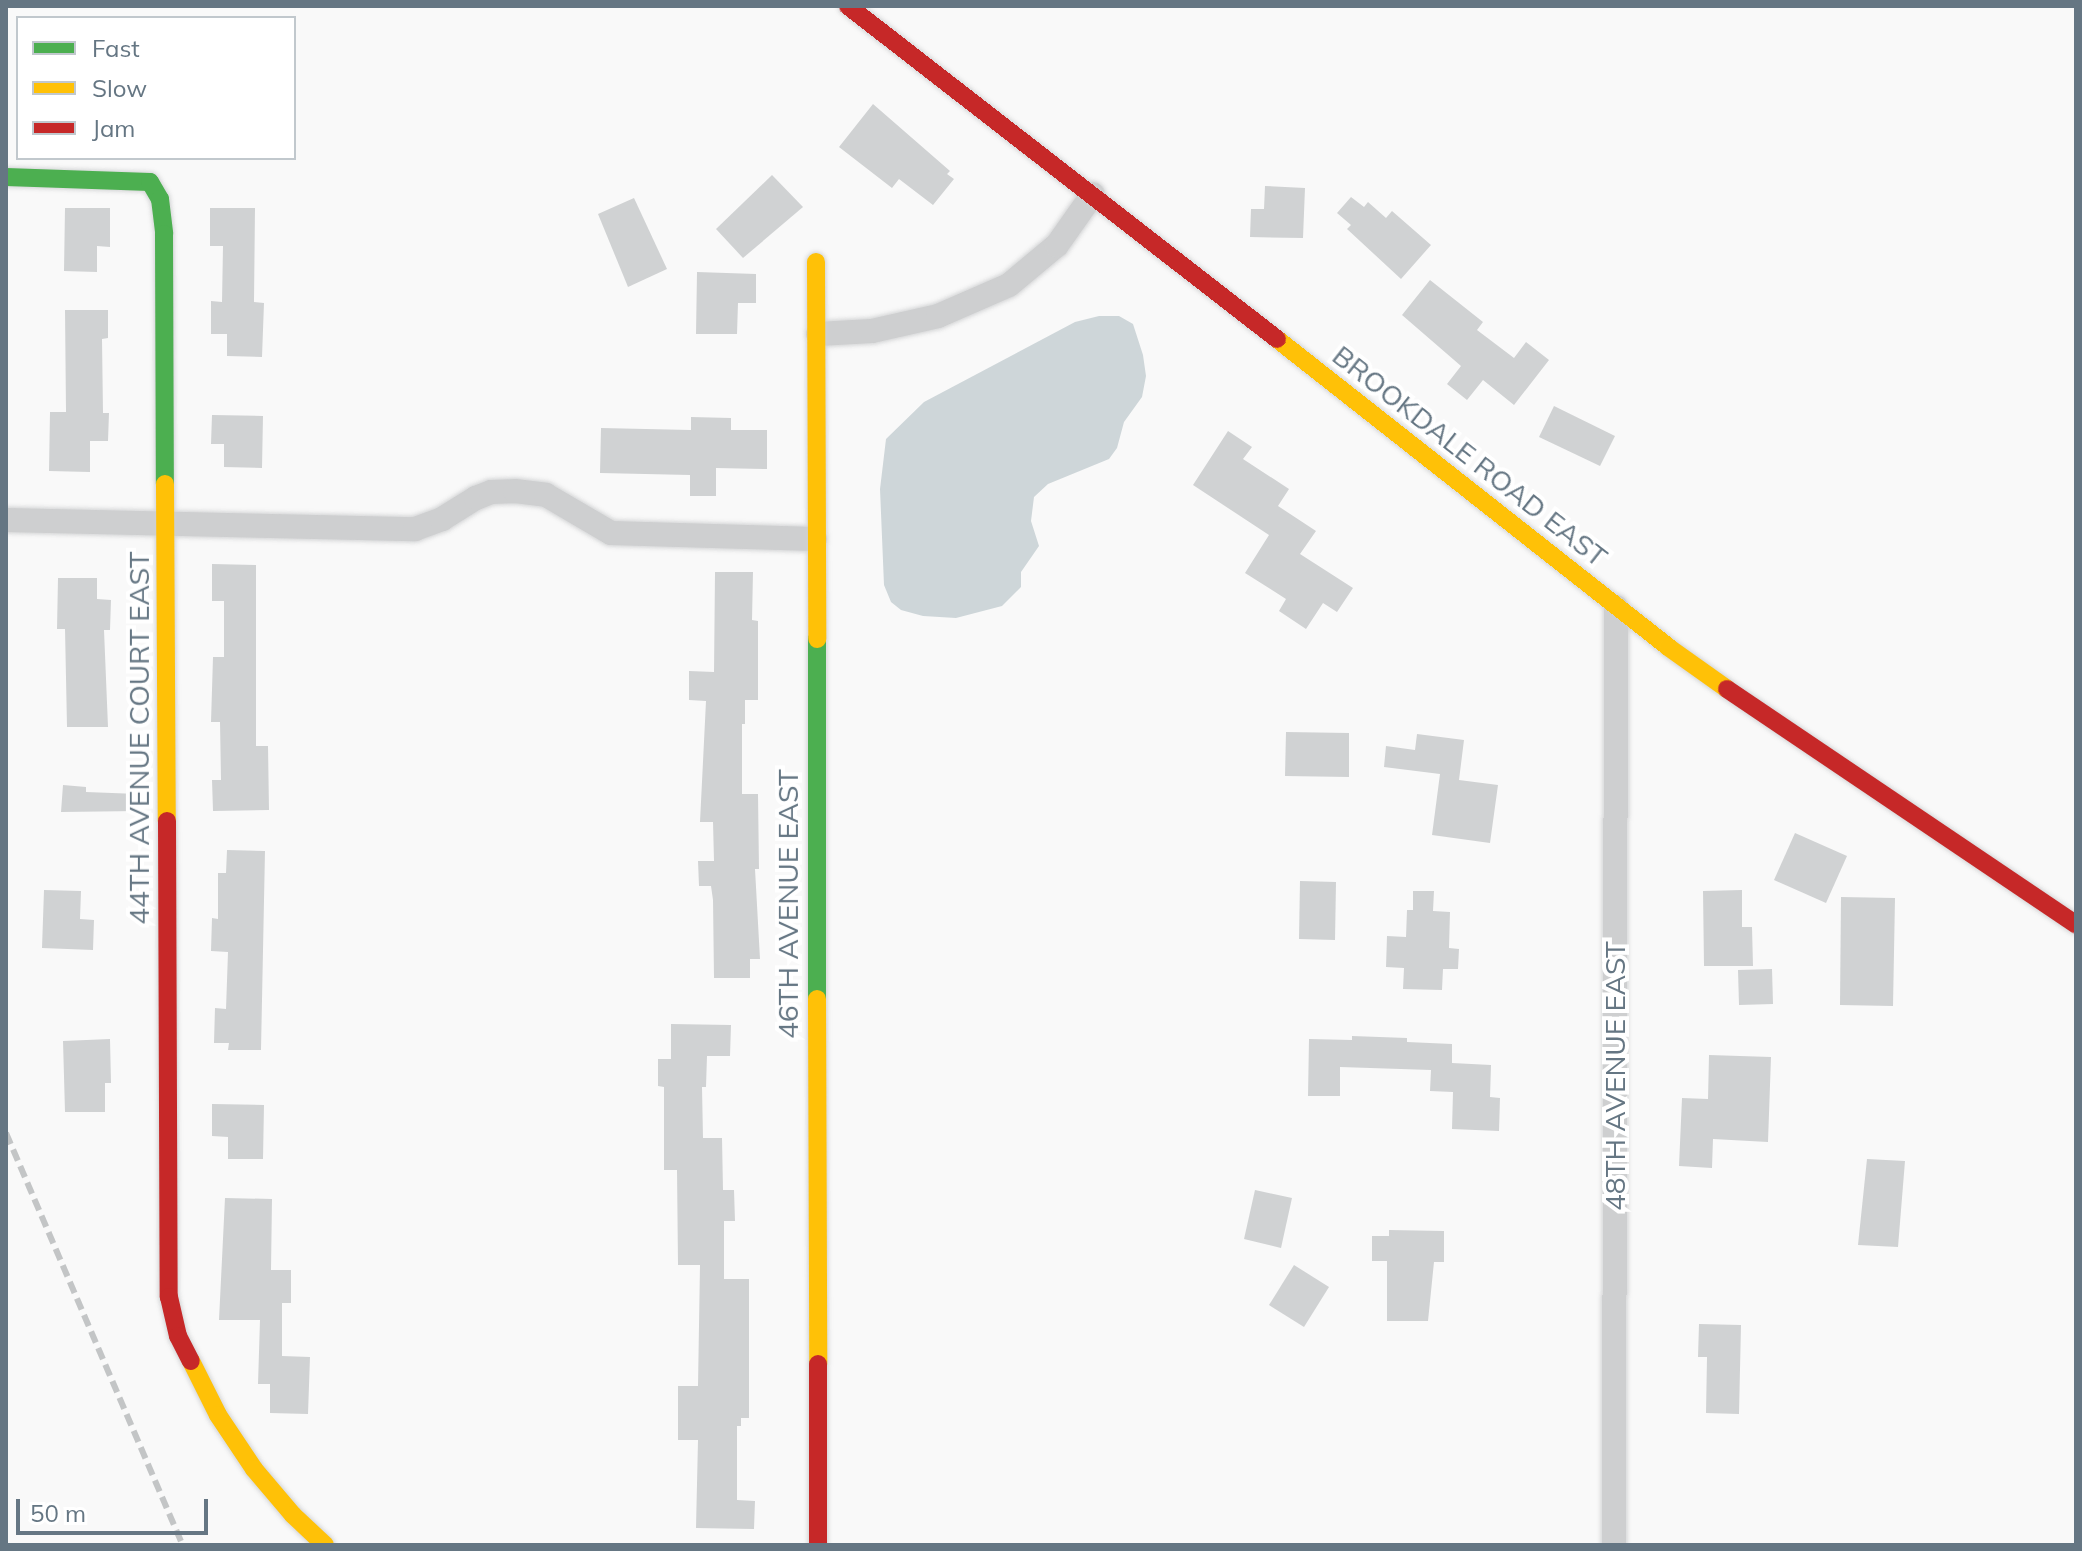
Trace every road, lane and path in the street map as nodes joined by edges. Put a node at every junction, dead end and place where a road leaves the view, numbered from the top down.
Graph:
1 (848, 6) edge
2 (6, 177) edge
3 (1093, 194) junction
4 (816, 262) dead end
5 (818, 334) junction
6 (6, 520) edge
7 (166, 522) junction
8 (815, 539) junction
9 (1616, 607) junction
10 (2076, 924) edge
11 (325, 1545) edge
12 (818, 1545) edge
13 (1614, 1545) edge

1 - 3 street, BROOKDALE ROAD EAST
2 - 7 street, 44TH AVENUE COURT EAST
3 - 5 street
3 - 9 street, BROOKDALE ROAD EAST
4 - 5 street, 46TH AVENUE EAST
5 - 8 street, 46TH AVENUE EAST
6 - 7 street
7 - 8 street
7 - 11 street, 44TH AVENUE COURT EAST
8 - 12 street, 46TH AVENUE EAST
9 - 10 street, BROOKDALE ROAD EAST
9 - 13 street, 48TH AVENUE EAST

